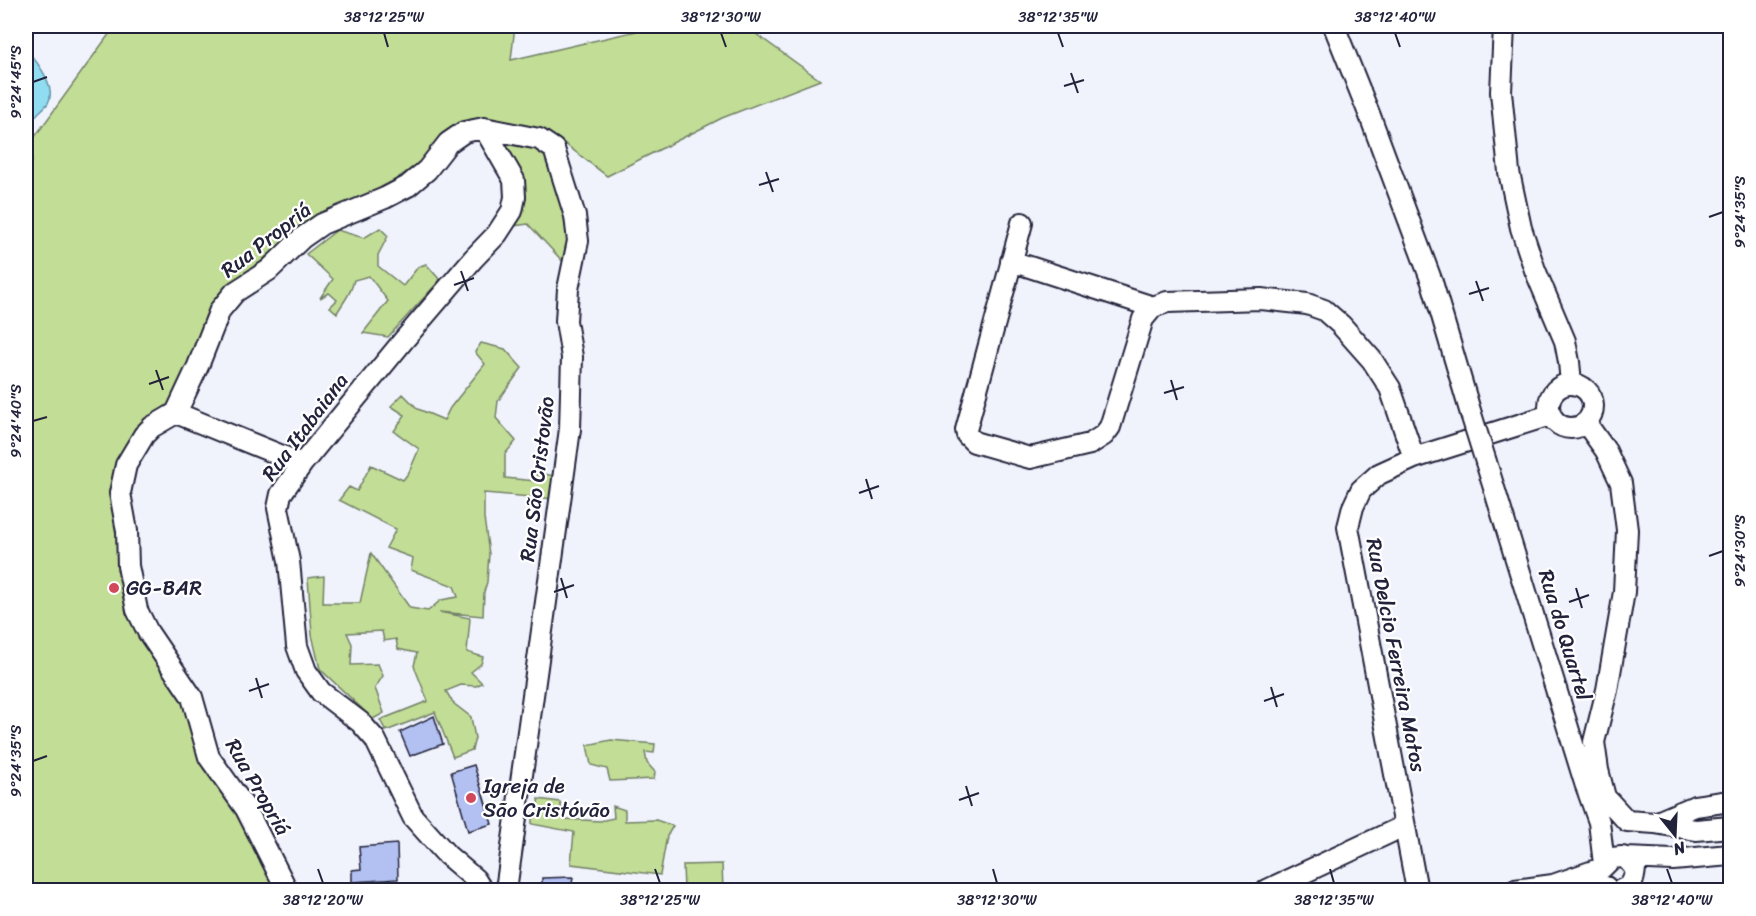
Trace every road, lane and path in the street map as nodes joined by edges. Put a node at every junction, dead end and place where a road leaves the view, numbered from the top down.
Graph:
1 (1334, 26) edge
2 (1504, 26) edge
3 (484, 128) junction
4 (1022, 223) dead end
5 (1011, 261) junction
6 (1153, 308) junction
7 (1571, 383) junction
8 (176, 413) junction
9 (1550, 415) junction
10 (1586, 423) junction
11 (1414, 458) junction
12 (302, 464) junction
13 (1731, 804) edge
14 (1655, 824) junction
15 (1404, 826) junction
16 (1731, 827) edge
17 (1731, 855) edge
18 (1618, 879) edge
19 (286, 891) edge
20 (482, 891) edge
21 (506, 891) edge
22 (1267, 891) edge
23 (1417, 891) edge
24 (1515, 891) edge

1 - 18 street, Rua do Quartel, bridge
2 - 7 street
3 - 8 street, Rua Propriá
3 - 12 street, Rua Itabaiana
3 - 21 street, Rua São Cristovão
4 - 5 street
5 - 6 street
5 - 6 street
6 - 11 street
7 - 9 street
7 - 10 street
8 - 12 street
8 - 19 street, Rua Propriá
9 - 10 street
9 - 11 street, Rua Delcio Ferreira Matos
10 - 14 street, Rua do Quartel
11 - 15 street, Rua Delcio Ferreira Matos
12 - 20 street, Rua Itabaiana
13 - 14 street
14 - 16 street, Rua do Quartel
15 - 22 street
15 - 23 street, Rua Delcio Ferreira Matos
17 - 18 street
18 - 24 street

